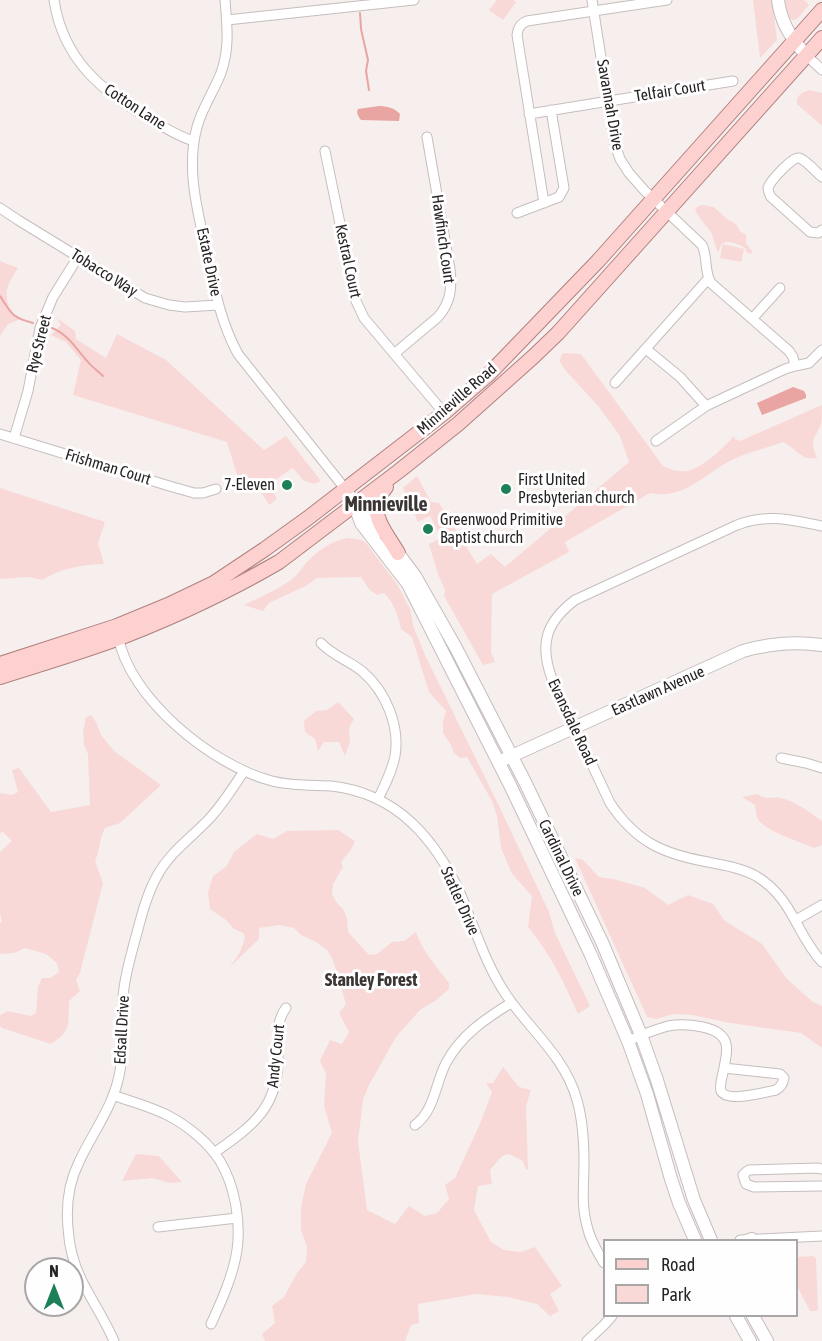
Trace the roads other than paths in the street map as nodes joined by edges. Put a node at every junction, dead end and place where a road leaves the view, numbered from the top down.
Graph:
1 (54, 0) edge
2 (225, 0) edge
3 (414, 0) edge
4 (592, 0) edge
5 (667, 0) edge
6 (778, 0) edge
7 (822, 10) edge
8 (594, 12) junction
9 (227, 20) junction
10 (822, 38) edge
11 (794, 41) junction
12 (806, 56) junction
13 (822, 70) edge
14 (733, 81) dead end
15 (608, 101) junction
16 (551, 110) junction
17 (529, 114) junction
18 (427, 137) dead end
19 (194, 141) junction
20 (325, 151) dead end
21 (822, 177) edge
22 (653, 199) junction
23 (544, 203) junction
24 (0, 208) edge
25 (667, 212) junction
26 (517, 213) dead end
27 (822, 230) edge
28 (78, 257) junction
29 (708, 279) junction
30 (780, 288) dead end
31 (218, 305) junction
32 (752, 319) junction
33 (646, 349) junction
34 (822, 350) edge
35 (394, 354) junction
36 (795, 366) junction
37 (615, 383) dead end
38 (706, 406) junction
39 (444, 413) junction
40 (0, 434) edge
41 (14, 438) junction
42 (656, 441) dead end
43 (399, 471) junction
44 (216, 489) dead end
45 (346, 490) junction
46 (355, 506) junction
47 (822, 526) edge
48 (398, 552) junction
49 (117, 632) junction
50 (321, 643) dead end
51 (822, 645) edge
52 (0, 664) edge
53 (0, 677) edge
54 (574, 728) junction
55 (512, 756) junction
56 (781, 759) dead end
57 (499, 762) junction
58 (822, 768) edge
59 (243, 771) junction
60 (378, 799) junction
61 (822, 905) edge
62 (796, 920) junction
63 (822, 962) edge
64 (511, 1002) junction
65 (286, 1008) dead end
66 (641, 1035) junction
67 (628, 1041) junction
68 (724, 1068) junction
69 (113, 1095) junction
70 (415, 1125) dead end
71 (214, 1153) junction
72 (822, 1169) edge
73 (822, 1186) edge
74 (237, 1218) junction
75 (158, 1227) dead end
76 (822, 1236) edge
77 (695, 1239) edge
78 (711, 1239) edge
79 (766, 1239) edge
80 (603, 1261) edge
81 (611, 1317) edge
82 (737, 1317) edge
83 (754, 1317) edge
84 (211, 1324) dead end
85 (114, 1341) edge
86 (587, 1341) edge
87 (750, 1341) edge
88 (767, 1341) edge

1 - 19 street, Cotton Lane
2 - 9 street, Estate Drive
3 - 9 street
4 - 8 street, Savannah Drive
5 - 8 street
6 - 11 main road
7 - 11 main road, Minnieville Road
8 - 15 street, Savannah Drive
8 - 17 street
9 - 19 street, Estate Drive
10 - 12 main road, Minnieville Road
11 - 12 main road
11 - 22 main road, Minnieville Road
12 - 13 street
12 - 25 main road, Minnieville Road
14 - 15 street, Telfair Court
15 - 16 street, Telfair Court
15 - 22 street, Savannah Drive
16 - 17 street, Telfair Court
16 - 23 street
17 - 23 street
18 - 35 street, Hawfinch Court
19 - 31 street, Estate Drive
20 - 35 street, Kestral Court
21 - 27 street
22 - 25 street, Savannah Drive
22 - 39 main road, Minnieville Road
23 - 26 street
24 - 28 street, Tobacco Way
25 - 29 street, Savannah Drive
25 - 43 main road, Minnieville Road
28 - 31 street, Tobacco Way
28 - 41 street, Rye Street
29 - 32 street
29 - 33 street
30 - 32 street
31 - 45 street, Estate Drive
32 - 36 street
33 - 37 street
33 - 38 street
34 - 36 street
35 - 39 street, Kestral Court
36 - 38 street
38 - 42 street
39 - 45 main road, Minnieville Road
40 - 41 street, Frishman Court
41 - 44 street, Frishman Court
43 - 46 main road, Minnieville Road
43 - 48 main road
45 - 46 main road, Cardinal Drive
45 - 49 main road, Minnieville Road
46 - 48 main road, Cardinal Drive
46 - 49 main road, Minnieville Road
46 - 57 main road, Cardinal Drive
47 - 54 street, Evansdale Road
48 - 55 main road, Cardinal Drive
49 - 52 main road, Minnieville Road
49 - 53 main road, Minnieville Road
49 - 59 street, Statler Drive
50 - 60 street
51 - 54 main road, Eastlawn Avenue
54 - 55 main road, Eastlawn Avenue
54 - 62 street, Evansdale Road
55 - 57 main road, Eastlawn Avenue
55 - 66 main road, Cardinal Drive
56 - 58 street
57 - 67 main road, Cardinal Drive
59 - 60 street, Statler Drive
59 - 69 street, Edsall Drive
60 - 64 street, Statler Drive
61 - 62 street
62 - 63 street, Evansdale Road
64 - 70 street
64 - 80 street, Statler Drive
65 - 71 street, Andy Court
66 - 67 street
66 - 68 street
66 - 78 main road, Cardinal Drive
67 - 77 main road, Cardinal Drive
68 - 68 street
69 - 71 street
69 - 85 street, Edsall Drive
71 - 74 street
72 - 73 street
74 - 75 street
74 - 84 street
76 - 79 street
81 - 86 street
82 - 87 main road
83 - 88 main road

